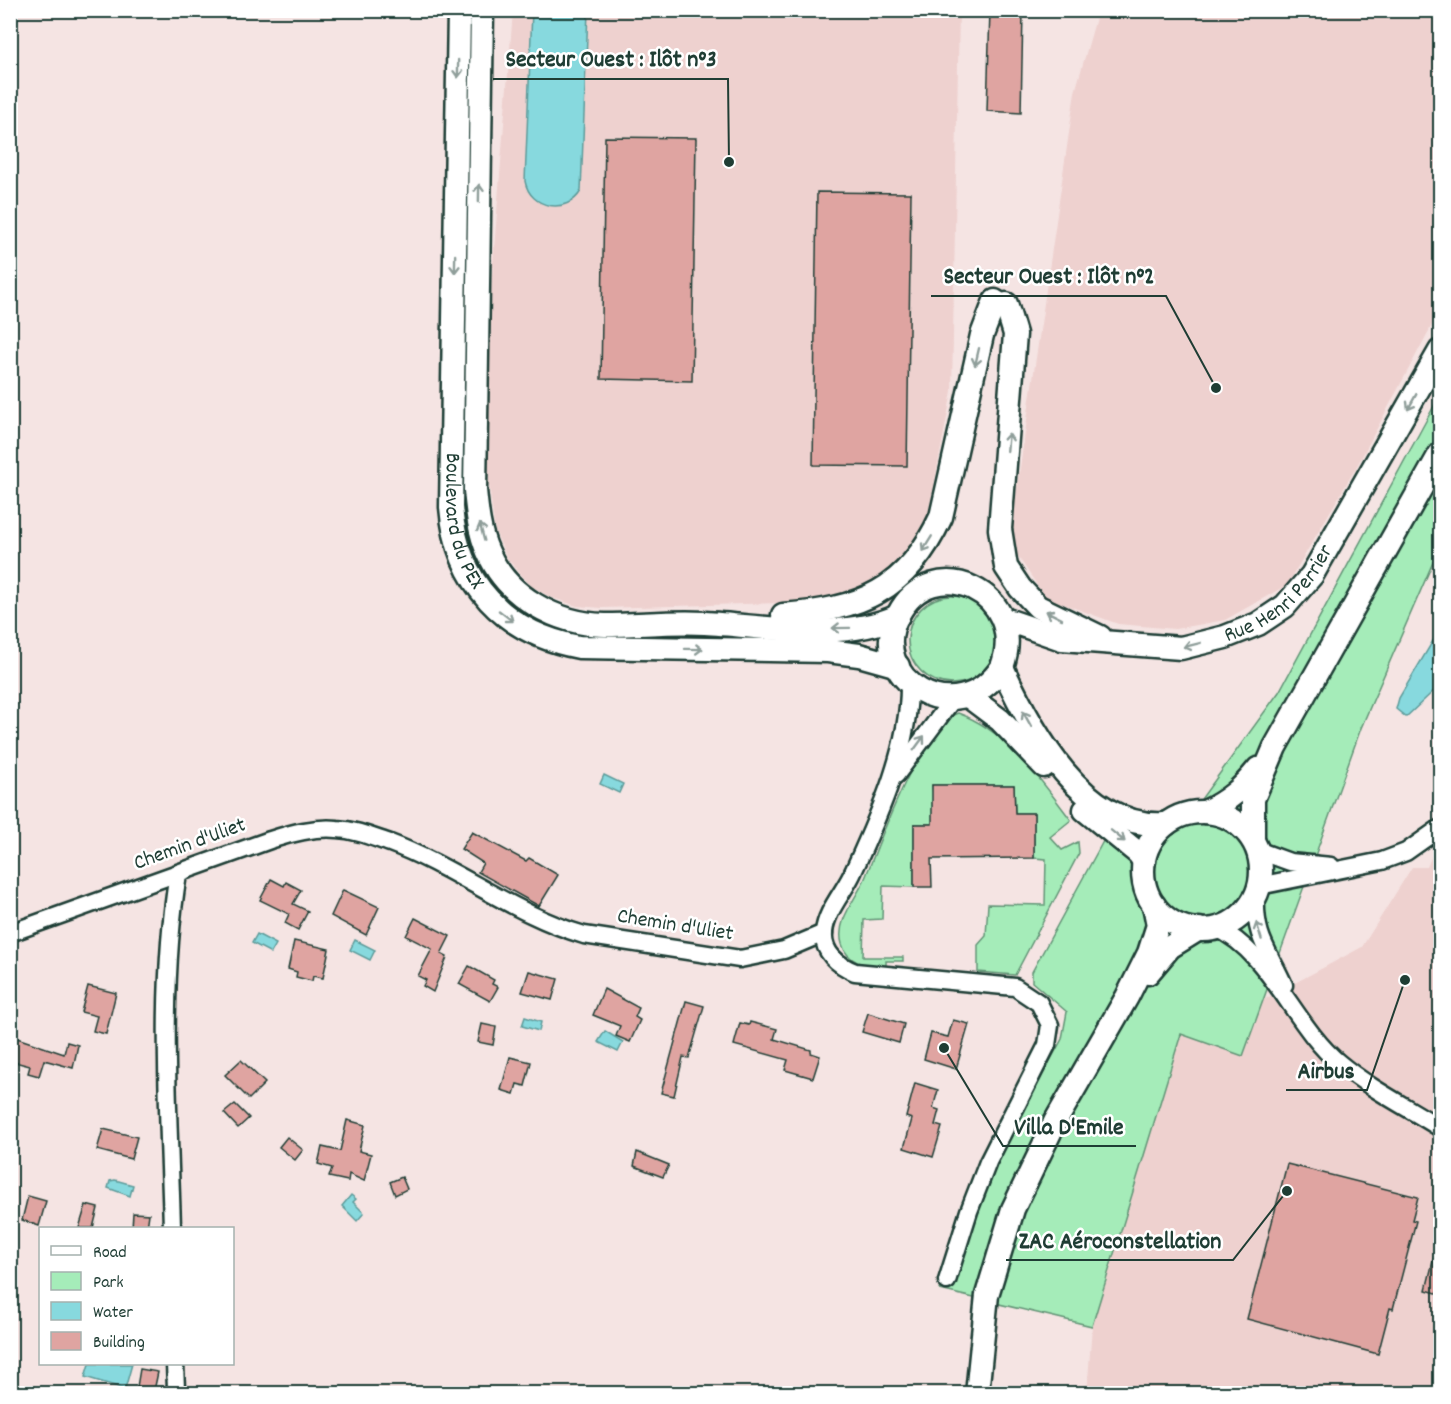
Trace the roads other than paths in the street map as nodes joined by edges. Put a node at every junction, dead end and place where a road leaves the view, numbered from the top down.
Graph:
1 (459, 10) edge
2 (482, 10) edge
3 (1440, 351) edge
4 (1440, 454) edge
5 (898, 616) junction
6 (1004, 619) junction
7 (704, 623) junction
8 (1107, 640) junction
9 (1002, 667) junction
10 (904, 674) junction
11 (961, 698) junction
12 (1275, 747) junction
13 (887, 789) junction
14 (1205, 812) junction
15 (1166, 824) junction
16 (1440, 828) edge
17 (1255, 845) junction
18 (1144, 861) junction
19 (1340, 868) junction
20 (178, 874) junction
21 (1257, 891) junction
22 (1154, 905) junction
23 (1207, 929) junction
24 (10, 933) edge
25 (824, 933) junction
26 (1127, 997) junction
27 (1291, 1002) junction
28 (1440, 1128) edge
29 (172, 1227) edge
30 (947, 1281) dead end
31 (175, 1365) edge
32 (176, 1389) dead end
33 (977, 1394) edge

1 -> 10 main road, Boulevard du PEX
7 -> 2 main road, Boulevard du PEX
3 -> 8 main road, Rue Henri Perrier
4 - 12 main road
5 - 6 main road
5 -> 7 main road, Boulevard du PEX
5 - 10 main road
6 - 8 main road, Rue Henri Perrier
6 - 9 main road
8 -> 7 main road
9 - 11 main road
15 -> 9 main road
10 - 11 main road
10 - 13 street
13 -> 11 street
11 -> 18 main road
12 - 14 main road
12 - 17 main road
13 - 25 street
14 - 15 main road
14 - 17 main road
15 - 18 main road
16 - 19 street
17 - 19 street
17 - 21 main road
18 - 22 main road
19 - 21 street
20 - 24 street, Chemin d'Uliet
20 - 25 street, Chemin d'Uliet
20 - 29 street
21 - 23 main road
27 -> 21 street
22 - 23 main road
22 - 26 main road
23 - 26 main road
23 - 27 street
25 - 30 street
26 - 33 main road
27 - 28 street
31 - 32 street

